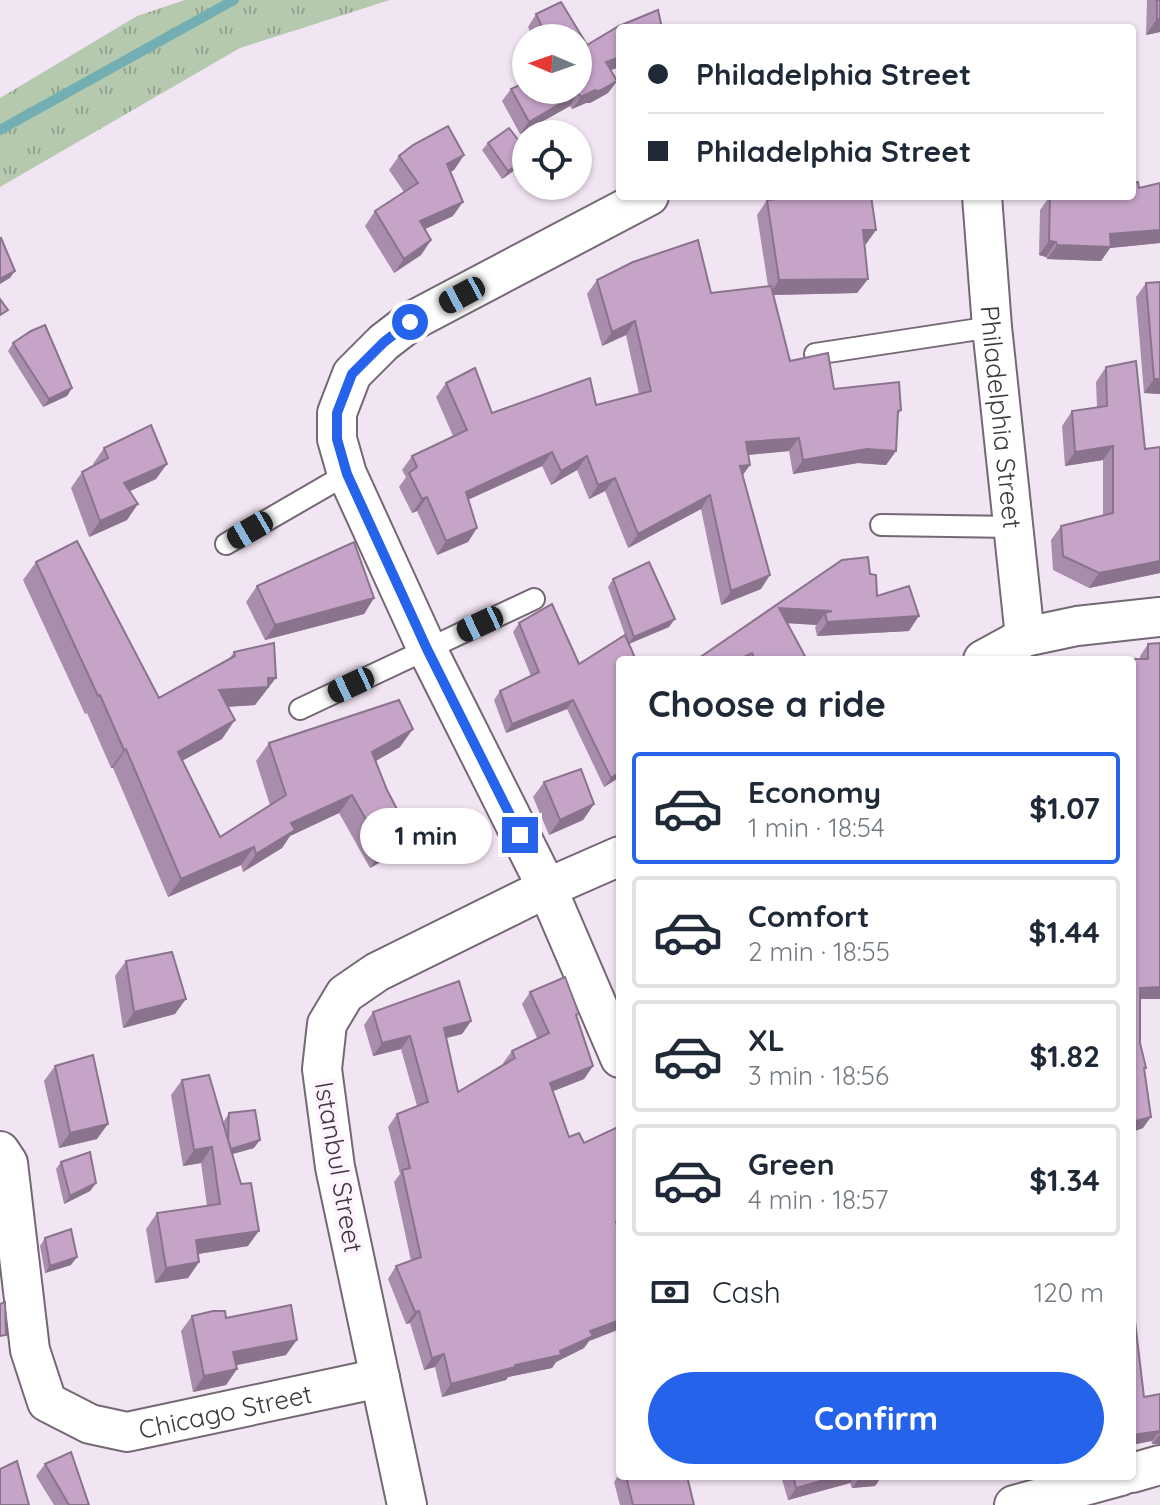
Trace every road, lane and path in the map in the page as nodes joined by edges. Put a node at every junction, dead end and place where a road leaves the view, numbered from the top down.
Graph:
1 (641, 200) edge
2 (982, 200) edge
3 (992, 327) junction
4 (815, 354) edge
5 (347, 474) junction
6 (881, 525) dead end
7 (1015, 527) junction
8 (226, 544) dead end
9 (534, 599) dead end
10 (1160, 617) edge
11 (1025, 637) junction
12 (427, 649) junction
13 (990, 656) edge
14 (300, 709) dead end
15 (616, 858) edge
16 (547, 888) junction
17 (616, 1049) edge
18 (0, 1151) edge
19 (380, 1378) junction
20 (1160, 1465) edge
21 (1136, 1472) edge
22 (1106, 1480) edge
23 (407, 1505) edge
24 (1014, 1505) edge

1 - 5 street
2 - 3 street, Philadelphia Street
3 - 4 lane
3 - 7 street, Philadelphia Street
5 - 8 lane
5 - 12 street
6 - 7 lane
7 - 11 street, Philadelphia Street
9 - 12 lane
10 - 11 street
11 - 13 street
12 - 14 lane
12 - 16 street
15 - 16 street, Istanbul Street
16 - 17 street
16 - 19 street, Istanbul Street
18 - 19 street, Chicago Street
19 - 23 street, Istanbul Street
20 - 21 street
22 - 24 street

